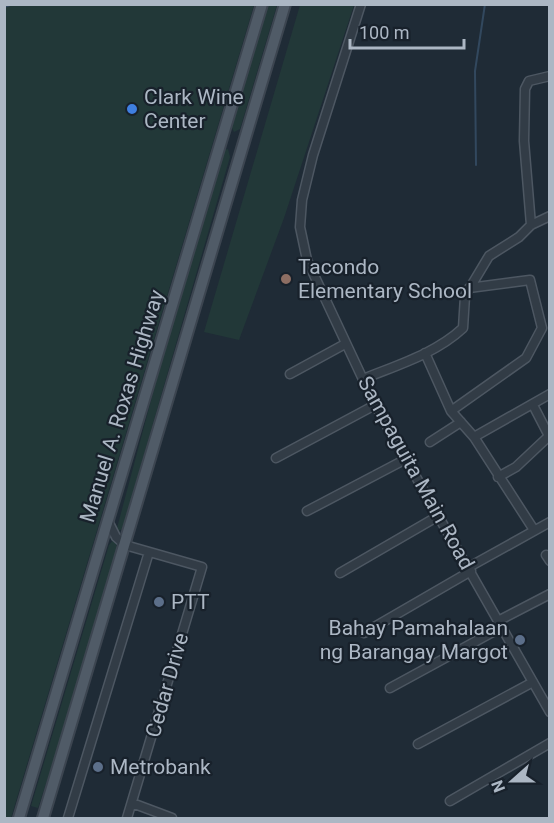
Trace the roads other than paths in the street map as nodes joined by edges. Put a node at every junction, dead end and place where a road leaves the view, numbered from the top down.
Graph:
1 (262, 4) edge
2 (285, 4) edge
3 (361, 4) edge
4 (549, 76) edge
5 (221, 141) junction
6 (243, 147) junction
7 (549, 216) edge
8 (531, 225) junction
9 (469, 288) junction
10 (546, 328) edge
11 (345, 344) junction
12 (425, 353) junction
13 (290, 374) dead end
14 (363, 379) junction
15 (549, 394) edge
16 (375, 405) junction
17 (533, 405) junction
18 (451, 411) junction
19 (461, 422) junction
20 (474, 437) junction
21 (430, 442) dead end
22 (276, 458) dead end
23 (406, 459) junction
24 (498, 477) junction
25 (307, 511) dead end
26 (440, 515) junction
27 (108, 521) junction
28 (549, 522) edge
29 (534, 530) junction
30 (125, 545) junction
31 (148, 552) junction
32 (470, 569) junction
33 (340, 573) dead end
34 (549, 594) edge
35 (500, 624) junction
36 (364, 633) dead end
37 (532, 682) junction
38 (390, 688) dead end
39 (549, 712) edge
40 (549, 743) edge
41 (418, 744) dead end
42 (450, 801) dead end
43 (132, 803) junction
44 (19, 819) edge
45 (43, 819) edge
46 (69, 819) edge
47 (127, 819) edge
48 (172, 819) edge

1 - 5 main road, Manuel A. Roxas Highway
2 - 6 main road, Manuel A. Roxas Highway
3 - 11 street, Sampaguita Main Road
4 - 8 street
5 - 6 main road
5 - 27 main road, Manuel A. Roxas Highway
6 - 30 main road, Manuel A. Roxas Highway
7 - 8 street
8 - 9 street
9 - 10 street
9 - 12 street
10 - 18 street
11 - 13 street
11 - 14 street, Sampaguita Main Road
12 - 14 street
12 - 18 street
14 - 16 street, Sampaguita Main Road
15 - 17 street
16 - 22 street
16 - 23 street, Sampaguita Main Road
17 - 20 street
17 - 24 street
18 - 19 street
19 - 20 street
19 - 21 street
20 - 24 street
23 - 25 street
23 - 26 street, Sampaguita Main Road
24 - 29 street
26 - 32 street, Sampaguita Main Road
26 - 33 street
27 - 30 street
27 - 44 main road, Manuel A. Roxas Highway
28 - 29 street
29 - 32 street
30 - 31 street
30 - 45 main road, Manuel A. Roxas Highway
31 - 43 street, Cedar Drive
31 - 46 street
32 - 35 street, Sampaguita Main Road
32 - 36 street
34 - 35 street
35 - 37 street, Sampaguita Main Road
35 - 38 street
37 - 39 street, Sampaguita Main Road
37 - 41 street
40 - 42 street
43 - 47 street, Cedar Drive
43 - 48 street

